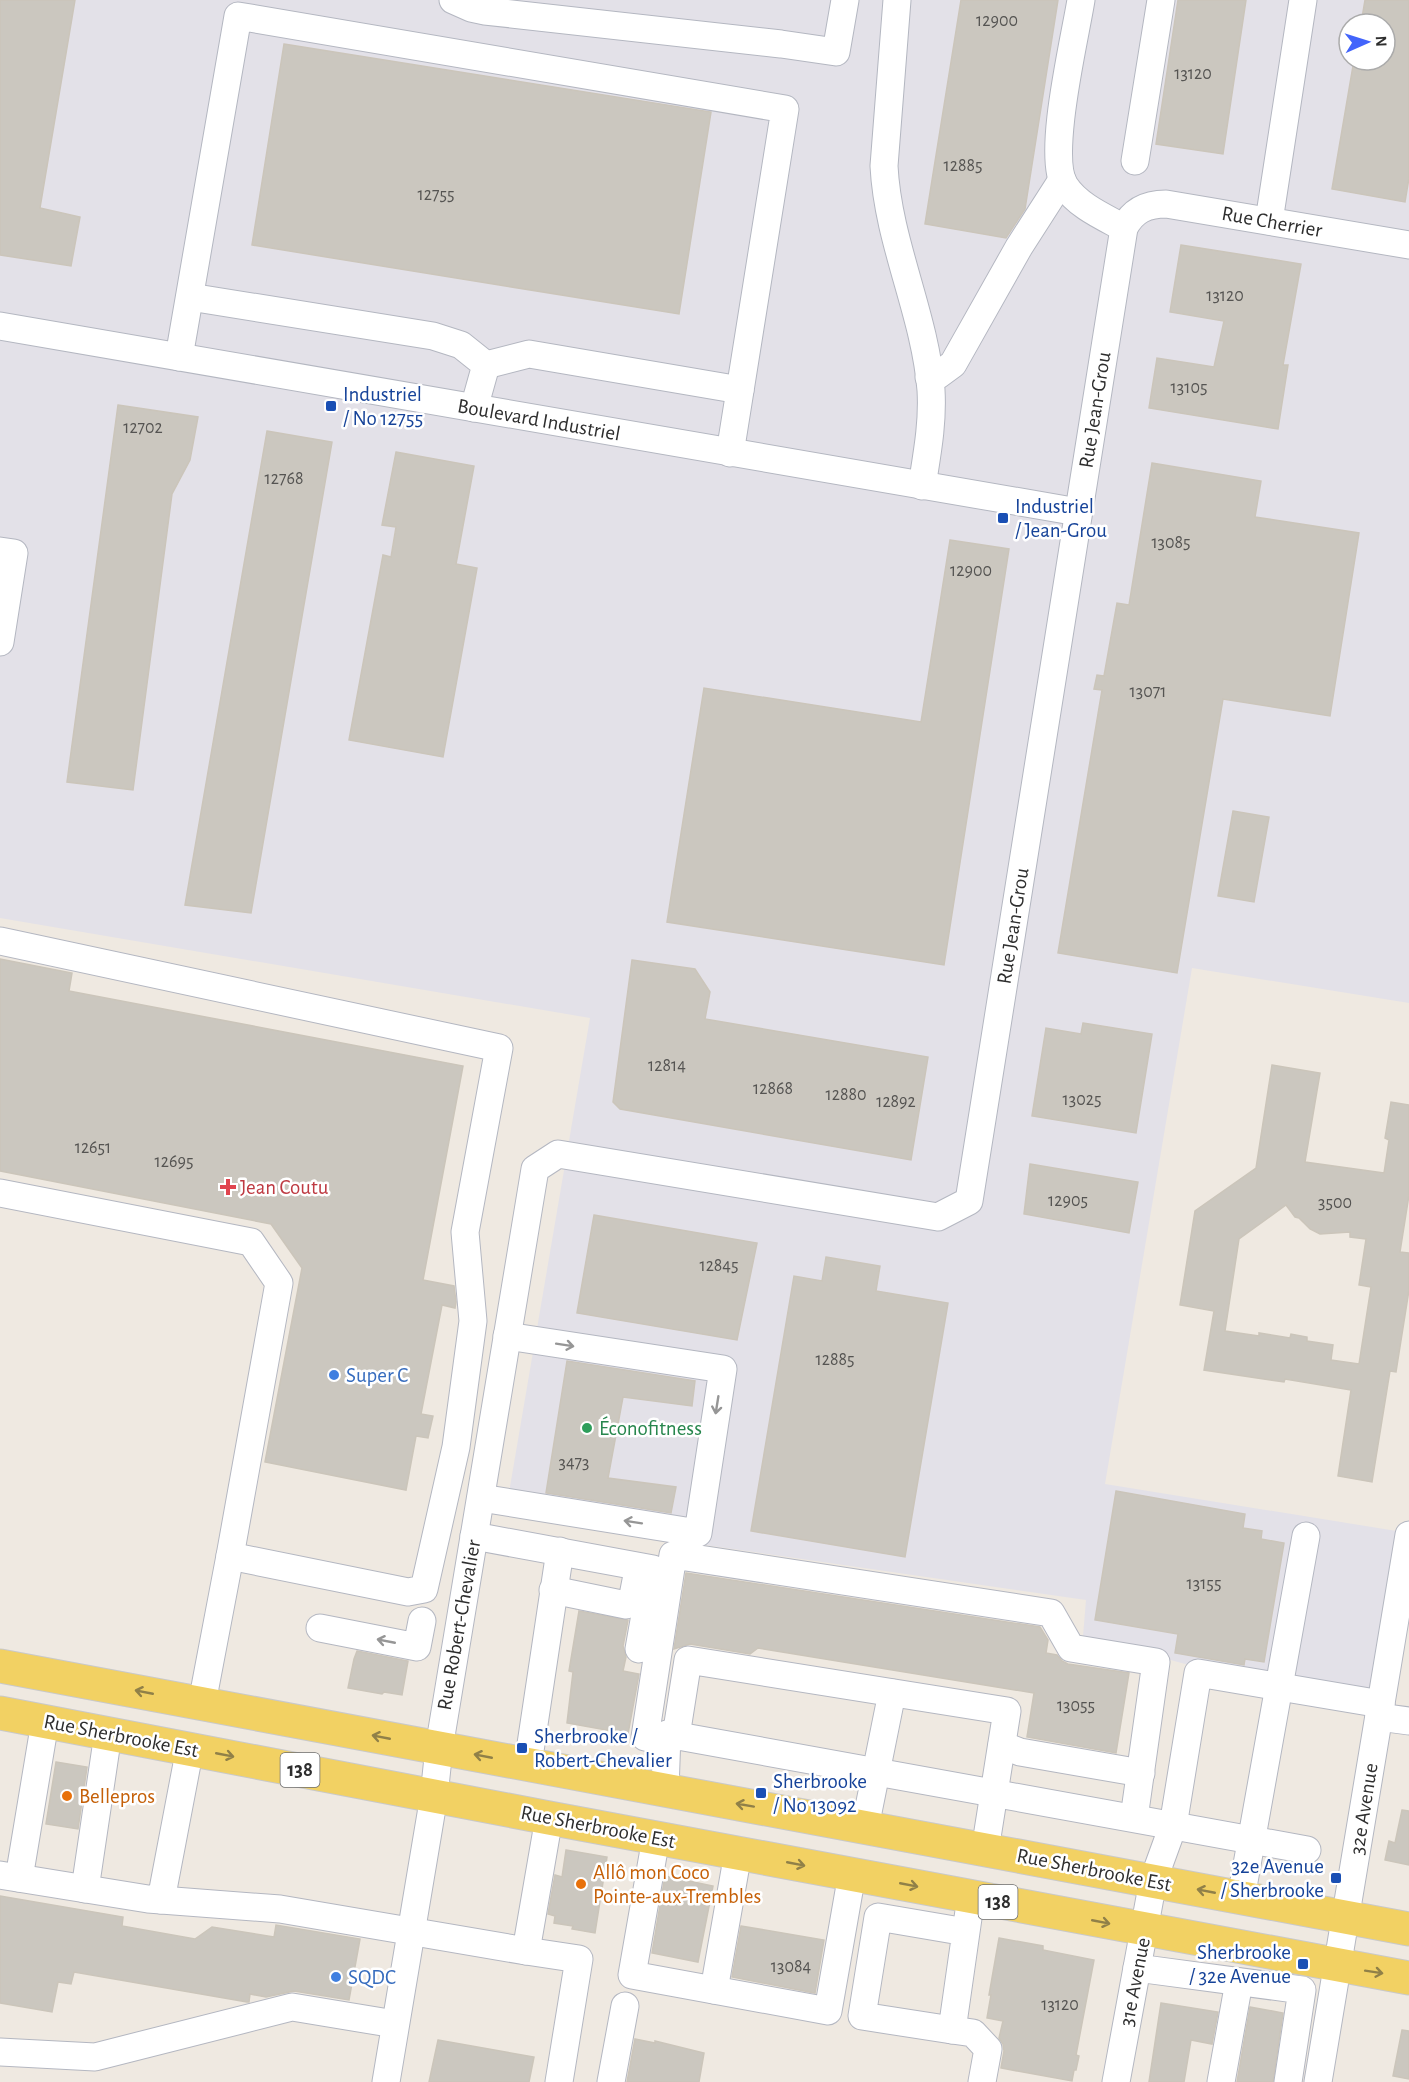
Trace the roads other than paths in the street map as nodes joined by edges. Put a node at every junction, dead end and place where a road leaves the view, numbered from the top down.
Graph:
1 (453, 0) edge
2 (845, 0) edge
3 (897, 0) edge
4 (1081, 0) edge
5 (1161, 0) edge
6 (1303, 0) edge
7 (1135, 161) dead end
8 (1062, 180) junction
9 (1130, 220) junction
10 (1269, 222) junction
11 (1409, 245) edge
12 (190, 297) junction
13 (0, 326) edge
14 (179, 357) junction
15 (486, 365) junction
16 (929, 377) junction
17 (740, 390) junction
18 (474, 408) junction
19 (730, 453) junction
20 (922, 486) junction
21 (1078, 512) junction
22 (0, 551) edge
23 (0, 642) edge
24 (0, 941) edge
25 (535, 1168) joint
26 (0, 1193) edge
27 (507, 1336) junction
28 (481, 1498) junction
29 (1409, 1535) edge
30 (474, 1536) junction
31 (1306, 1536) dead end
32 (560, 1551) junction
33 (230, 1556) junction
34 (638, 1566) junction
35 (554, 1590) junction
36 (422, 1621) dead end
37 (320, 1628) dead end
38 (639, 1649) dead end
39 (0, 1666) edge
40 (1279, 1687) junction
41 (892, 1693) junction
42 (201, 1703) junction
43 (1380, 1710) junction
44 (0, 1713) edge
45 (1409, 1721) edge
46 (45, 1722) junction
47 (108, 1734) junction
48 (670, 1739) junction
49 (1002, 1745) junction
50 (178, 1746) junction
51 (438, 1748) junction
52 (528, 1764) junction
53 (877, 1772) junction
54 (1141, 1773) junction
55 (665, 1790) junction
56 (994, 1793) junction
57 (434, 1796) junction
58 (549, 1818) junction
59 (1134, 1818) junction
60 (1173, 1826) junction
61 (865, 1827) junction
62 (656, 1838) junction
63 (1252, 1840) junction
64 (985, 1850) junction
65 (1307, 1850) dead end
66 (738, 1853) junction
67 (852, 1874) junction
68 (9, 1876) edge
69 (1153, 1881) junction
70 (85, 1889) junction
71 (971, 1897) junction
72 (1241, 1898) junction
73 (161, 1900) junction
74 (1346, 1918) junction
75 (1409, 1929) edge
76 (411, 1930) junction
77 (1145, 1930) junction
78 (966, 1932) junction
79 (526, 1951) junction
80 (1338, 1966) junction
81 (1137, 1968) junction
82 (1409, 1978) edge
83 (1239, 1982) junction
84 (714, 1990) junction
85 (624, 2006) dead end
86 (395, 2024) junction
87 (952, 2030) junction
88 (0, 2052) edge
89 (386, 2082) edge
90 (559, 2082) edge
91 (611, 2082) edge
92 (982, 2082) edge
93 (1116, 2082) edge
94 (1221, 2082) edge
95 (1288, 2082) edge
96 (1318, 2082) edge

1 - 2 street
3 - 16 street
4 - 8 street
5 - 7 street
6 - 10 street
8 - 9 street
8 - 16 street
9 - 10 street, Rue Cherrier
9 - 21 street, Rue Jean-Grou
10 - 11 street, Rue Cherrier
12 - 14 street
12 - 15 street
12 - 17 street
13 - 14 street, Boulevard Industriel
14 - 18 street, Boulevard Industriel
15 - 17 street
15 - 18 street
16 - 20 street
17 - 19 street
18 - 19 street, Boulevard Industriel
19 - 20 street, Boulevard Industriel
20 - 21 street, Boulevard Industriel
21 - 25 street, Rue Jean-Grou
22 - 23 street
24 - 33 street
25 - 27 street, Rue Robert-Chevalier
26 - 33 street
27 - 28 street, Rue Robert-Chevalier
27 -> 28 street
28 - 30 street, Rue Robert-Chevalier
29 - 43 street, 32e Avenue
30 - 32 street
30 - 51 street, Rue Robert-Chevalier
31 - 40 street
32 - 34 street
32 - 35 street
33 - 42 street
34 - 35 street
34 - 38 street
35 - 52 street
36 -> 37 street
42 -> 39 main road, Rue Sherbrooke Est / 138
40 - 43 street
40 - 60 street, 31e Avenue
40 - 63 street
41 - 48 street
41 - 49 street
41 - 53 street
42 - 50 main road
51 -> 42 main road, Rue Sherbrooke Est / 138
43 - 45 street
43 - 74 street, 32e Avenue
44 - 46 main road, Rue Sherbrooke Est / 138
46 - 47 main road, Rue Sherbrooke Est / 138
46 - 68 street
47 - 50 main road, Rue Sherbrooke Est / 138
47 - 70 street
48 - 53 street
48 - 54 street
48 - 55 street
49 - 54 street
49 - 56 street
50 -> 57 main road, Rue Sherbrooke Est / 138
50 - 73 street
52 -> 51 main road, Rue Sherbrooke Est / 138
51 - 57 street, Rue Robert-Chevalier
52 - 55 main road, Rue Sherbrooke Est / 138
53 - 56 street
53 - 61 street
54 - 59 street
61 -> 55 main road, Rue Sherbrooke Est / 138
55 - 62 main road
56 - 59 street
56 - 64 street
57 - 58 main road, Rue Sherbrooke Est / 138
57 - 76 street, Rue Robert-Chevalier
58 - 62 main road, Rue Sherbrooke Est / 138
58 - 79 street
59 - 60 street
60 - 63 street
60 - 69 street, 31e Avenue
61 - 64 main road, Rue Sherbrooke Est / 138
61 - 67 main road
62 - 66 main road, Rue Sherbrooke Est / 138
62 - 84 street
63 - 65 street
63 - 72 street
64 - 69 main road, Rue Sherbrooke Est / 138
66 -> 67 main road, Rue Sherbrooke Est / 138
66 - 84 street
67 -> 71 main road, Rue Sherbrooke Est / 138
67 - 84 street
68 - 70 street
72 -> 69 main road, Rue Sherbrooke Est / 138
69 - 77 street, 31e Avenue
70 - 73 street
71 -> 77 main road, Rue Sherbrooke Est / 138
71 - 78 street
72 - 74 main road, Rue Sherbrooke Est / 138
73 - 76 street
74 - 75 main road, Rue Sherbrooke Est / 138
74 - 80 street, 32e Avenue
76 - 79 street
76 - 86 street, Rue Robert-Chevalier
77 - 80 main road, Rue Sherbrooke Est / 138
77 - 81 street, 31e Avenue
78 - 87 street
78 - 87 street
79 - 90 street
80 -> 82 main road, Rue Sherbrooke Est / 138
80 - 96 street, 32e Avenue
81 - 83 street
81 - 93 street, 31e Avenue
83 - 94 street
83 - 95 street
85 - 91 street
86 - 88 street
86 - 89 street, Rue Robert-Chevalier
87 - 92 street

